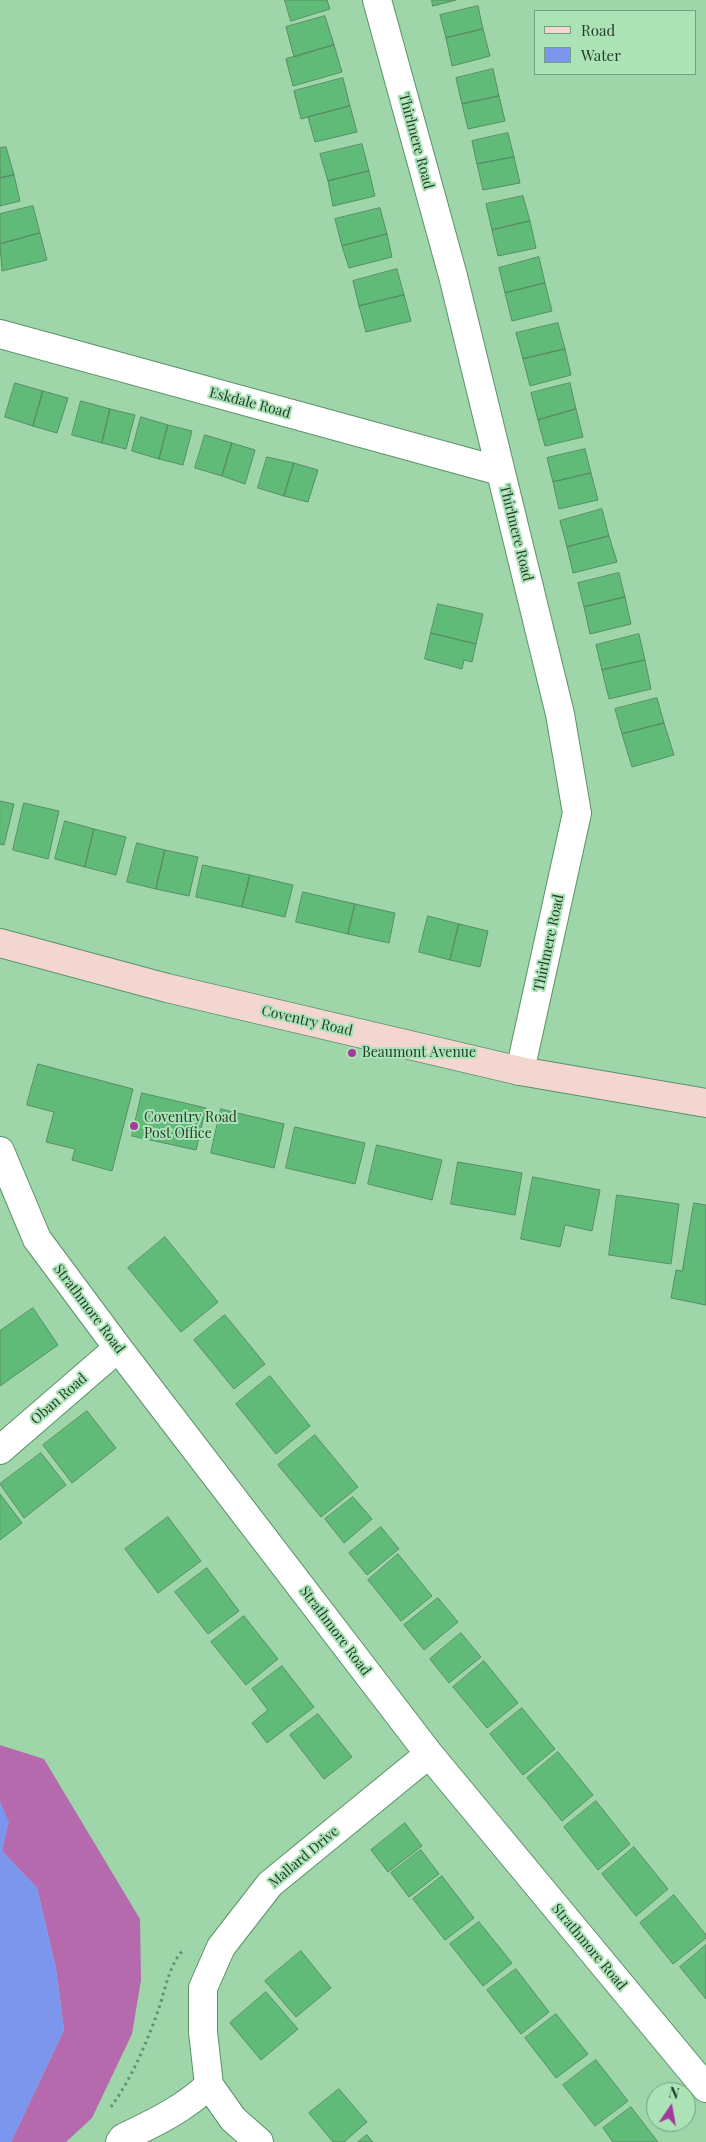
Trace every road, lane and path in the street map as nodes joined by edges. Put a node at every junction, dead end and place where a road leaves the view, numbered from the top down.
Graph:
1 (377, 0) edge
2 (0, 334) edge
3 (500, 471) junction
4 (0, 943) edge
5 (520, 1071) junction
6 (706, 1103) edge
7 (0, 1151) edge
8 (118, 1348) junction
9 (0, 1450) edge
10 (429, 1754) junction
11 (209, 2085) junction
12 (706, 2088) edge
13 (120, 2142) edge
14 (259, 2142) edge

1 - 3 street, Thirlmere Road
2 - 3 street, Eskdale Road
3 - 5 street, Thirlmere Road
4 - 5 main road, Coventry Road
5 - 6 main road, Coventry Road
7 - 8 street, Strathmore Road
8 - 9 street, Oban Road
8 - 10 street, Strathmore Road
10 - 11 street, Mallard Drive
10 - 12 street, Strathmore Road
11 - 13 street
11 - 14 street, Mallard Drive

